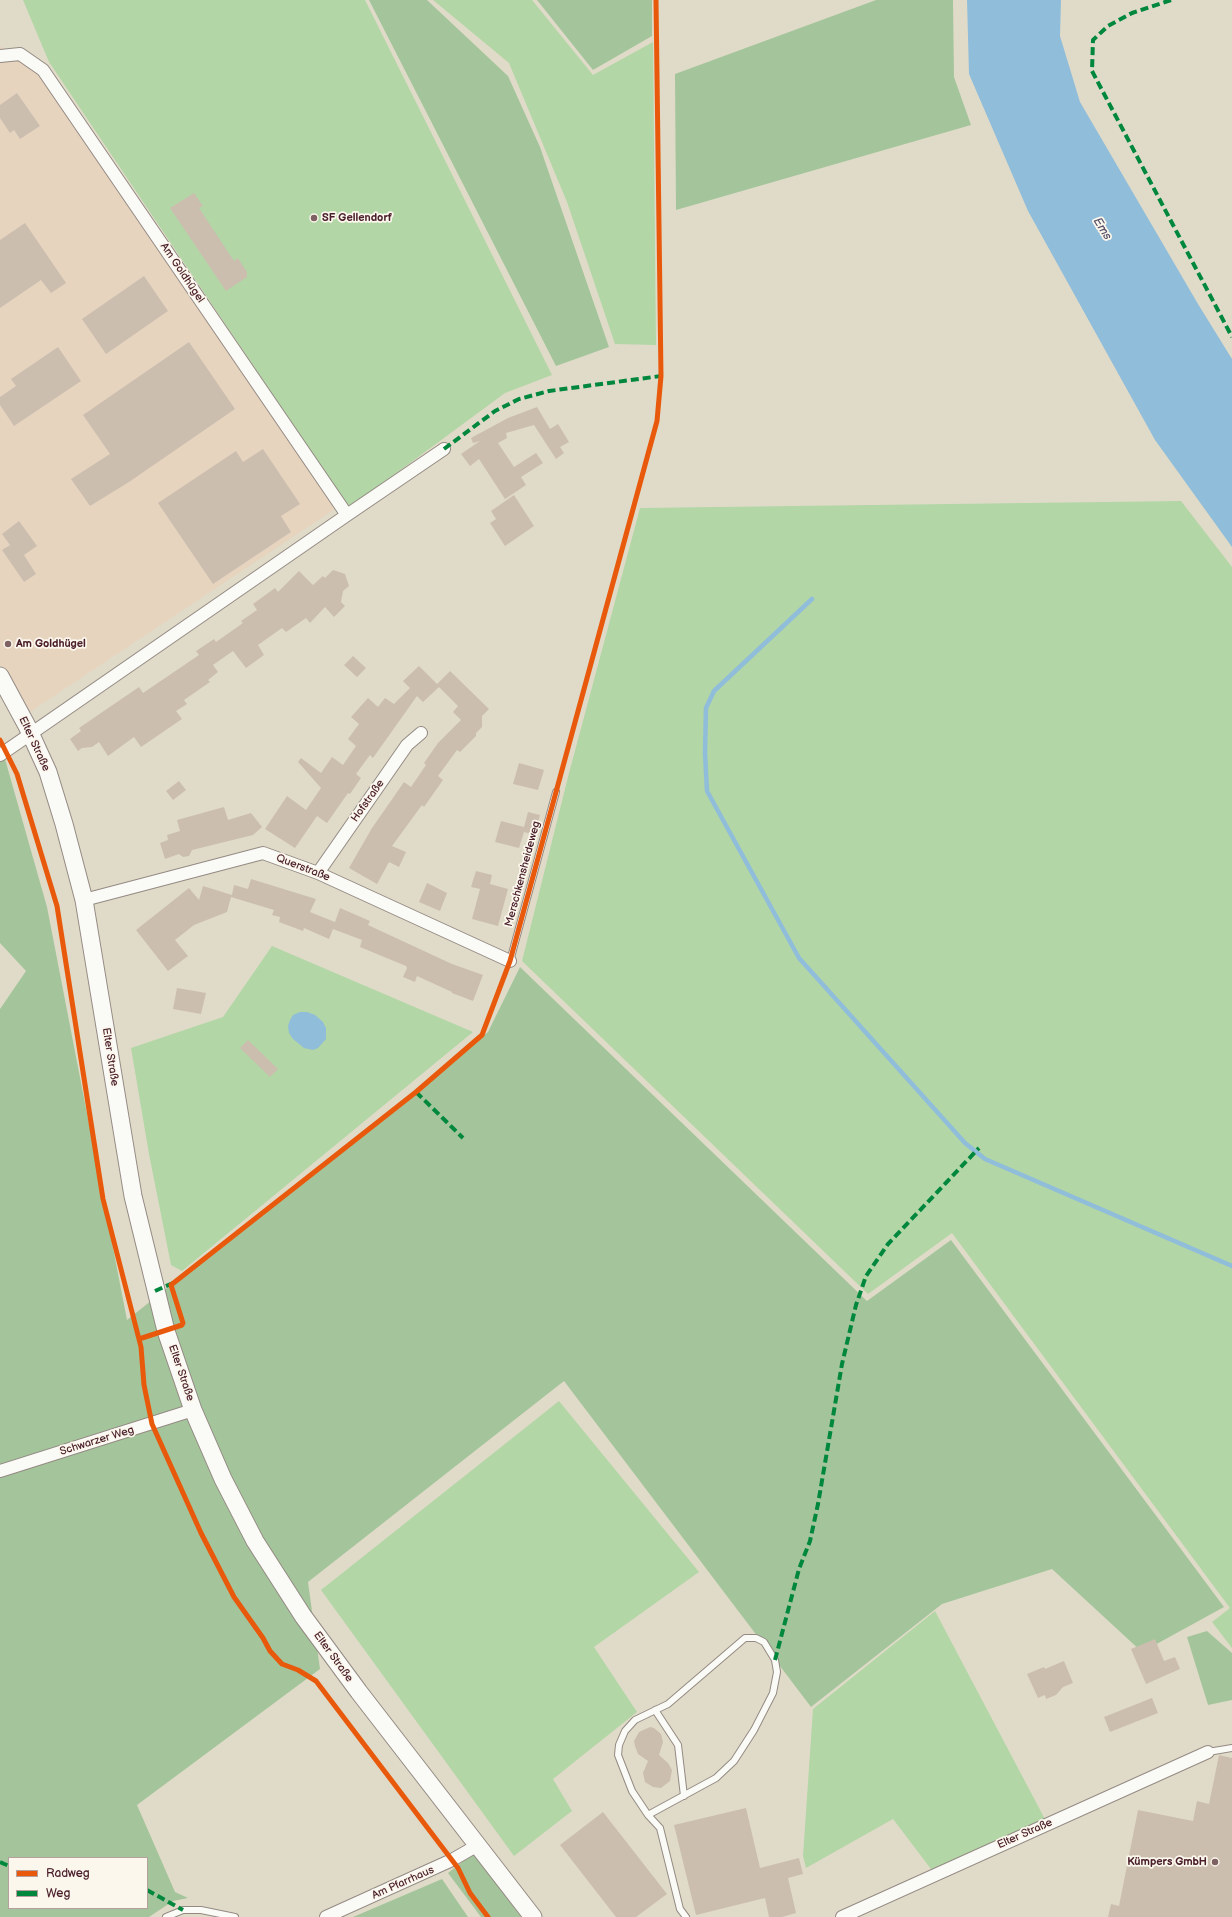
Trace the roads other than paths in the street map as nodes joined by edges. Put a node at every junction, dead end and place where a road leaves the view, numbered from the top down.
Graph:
1 (0, 56) edge
2 (444, 449) dead end
3 (347, 515) junction
4 (0, 676) edge
5 (30, 733) junction
6 (421, 733) dead end
7 (0, 755) edge
8 (556, 792) dead end
9 (318, 873) junction
10 (84, 900) junction
11 (510, 961) joint
12 (193, 1410) junction
13 (0, 1471) edge
14 (655, 1710) junction
15 (1232, 1748) edge
16 (1208, 1752) joint
17 (684, 1796) junction
18 (648, 1815) junction
19 (478, 1845) junction
20 (166, 1917) edge
21 (235, 1917) edge
22 (326, 1917) edge
23 (533, 1917) edge
24 (686, 1917) edge
25 (842, 1917) edge

1 - 3 street, Am Goldhügel
2 - 3 street
3 - 5 street
4 - 5 main road, Elter Straße
5 - 7 street
5 - 10 main road, Elter Straße
6 - 9 street, Hofstraße
8 - 11 lane, Merschkensheideweg
9 - 10 street, Querstraße
9 - 11 street, Querstraße
10 - 12 main road, Elter Straße
12 - 13 street, Schwarzer Weg
12 - 19 main road, Elter Straße
14 - 17 lane
14 - 17 lane
14 - 18 lane
15 - 16 lane
16 - 25 street, Elter Straße
17 - 18 lane
18 - 24 lane
19 - 22 street, Am Pfarrhaus
19 - 23 main road, Elter Straße
20 - 21 lane

